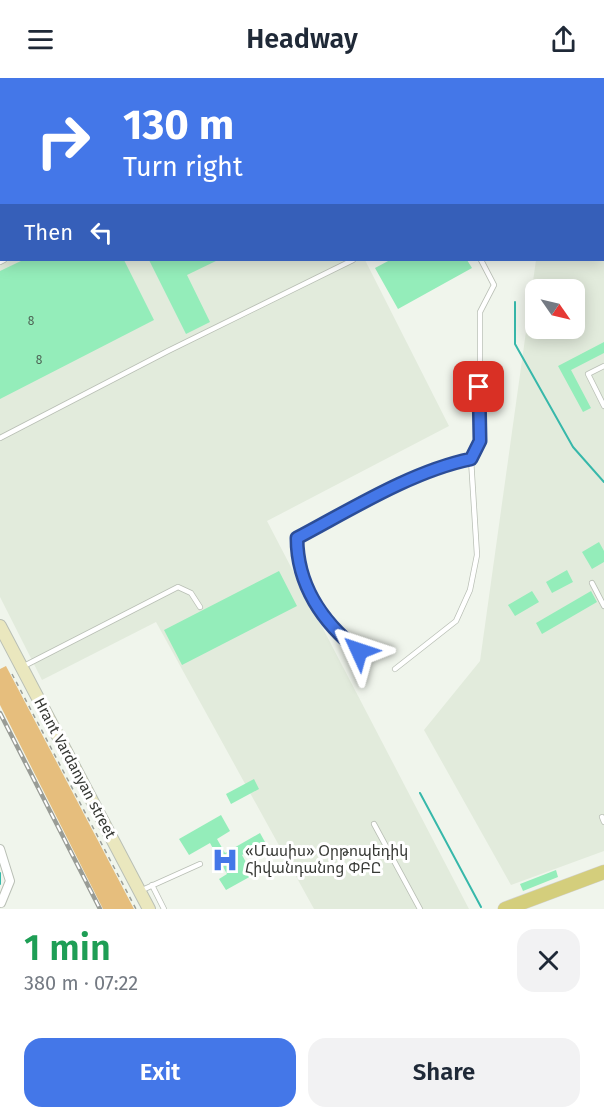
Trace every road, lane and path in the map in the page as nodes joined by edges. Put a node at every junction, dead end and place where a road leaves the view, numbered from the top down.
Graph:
1 (351, 261) edge
2 (482, 261) edge
3 (604, 366) edge
4 (604, 406) edge
5 (0, 438) edge
6 (471, 459) junction
7 (592, 583) dead end
8 (604, 606) edge
9 (200, 607) dead end
10 (0, 626) edge
11 (0, 641) edge
12 (359, 651) dead end
13 (395, 669) dead end
14 (17, 671) junction
15 (374, 824) dead end
16 (0, 849) edge
17 (200, 864) dead end
18 (604, 872) edge
19 (152, 885) junction
20 (140, 891) junction
21 (0, 903) edge
22 (3, 909) edge
23 (136, 909) edge
24 (141, 909) edge
25 (149, 909) edge
26 (164, 909) edge
27 (420, 909) edge
28 (505, 909) edge

1 - 5 lane
2 - 6 lane
3 - 4 lane
6 - 12 lane
6 - 13 lane
7 - 8 lane
9 - 14 lane
10 - 14 main road, Hrant Vardanyan street
11 - 24 main road, Hrant Vardanyan street
14 - 20 main road, Hrant Vardanyan street
14 - 23 path
15 - 27 lane
16 - 21 street
17 - 19 lane
18 - 28 main road
19 - 20 lane
19 - 26 lane
20 - 25 main road, Hrant Vardanyan street
21 - 22 street

